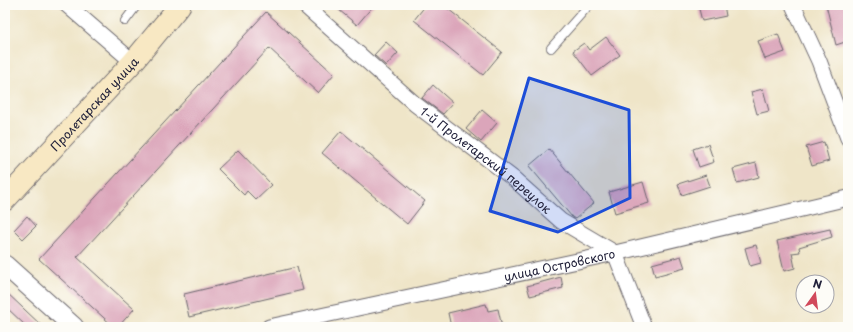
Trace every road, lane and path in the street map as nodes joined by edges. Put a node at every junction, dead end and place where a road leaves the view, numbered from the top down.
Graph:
1 (66, 5) edge
2 (137, 5) edge
3 (180, 5) edge
4 (304, 5) edge
5 (589, 5) edge
6 (793, 5) edge
7 (125, 21) dead end
8 (551, 48) dead end
9 (133, 62) junction
10 (848, 138) edge
11 (6, 197) edge
12 (848, 198) edge
13 (616, 253) junction
14 (5, 265) edge
15 (74, 327) edge
16 (270, 327) edge
17 (644, 327) edge

1 - 9 street
2 - 7 lane
3 - 9 main road, Пролетарская улица
4 - 13 street, 1-й Пролетарский переулок
5 - 8 lane
6 - 10 street
9 - 11 main road, Пролетарская улица
12 - 13 street, улица Островского
13 - 16 street, улица Островского
13 - 17 street
14 - 15 street

